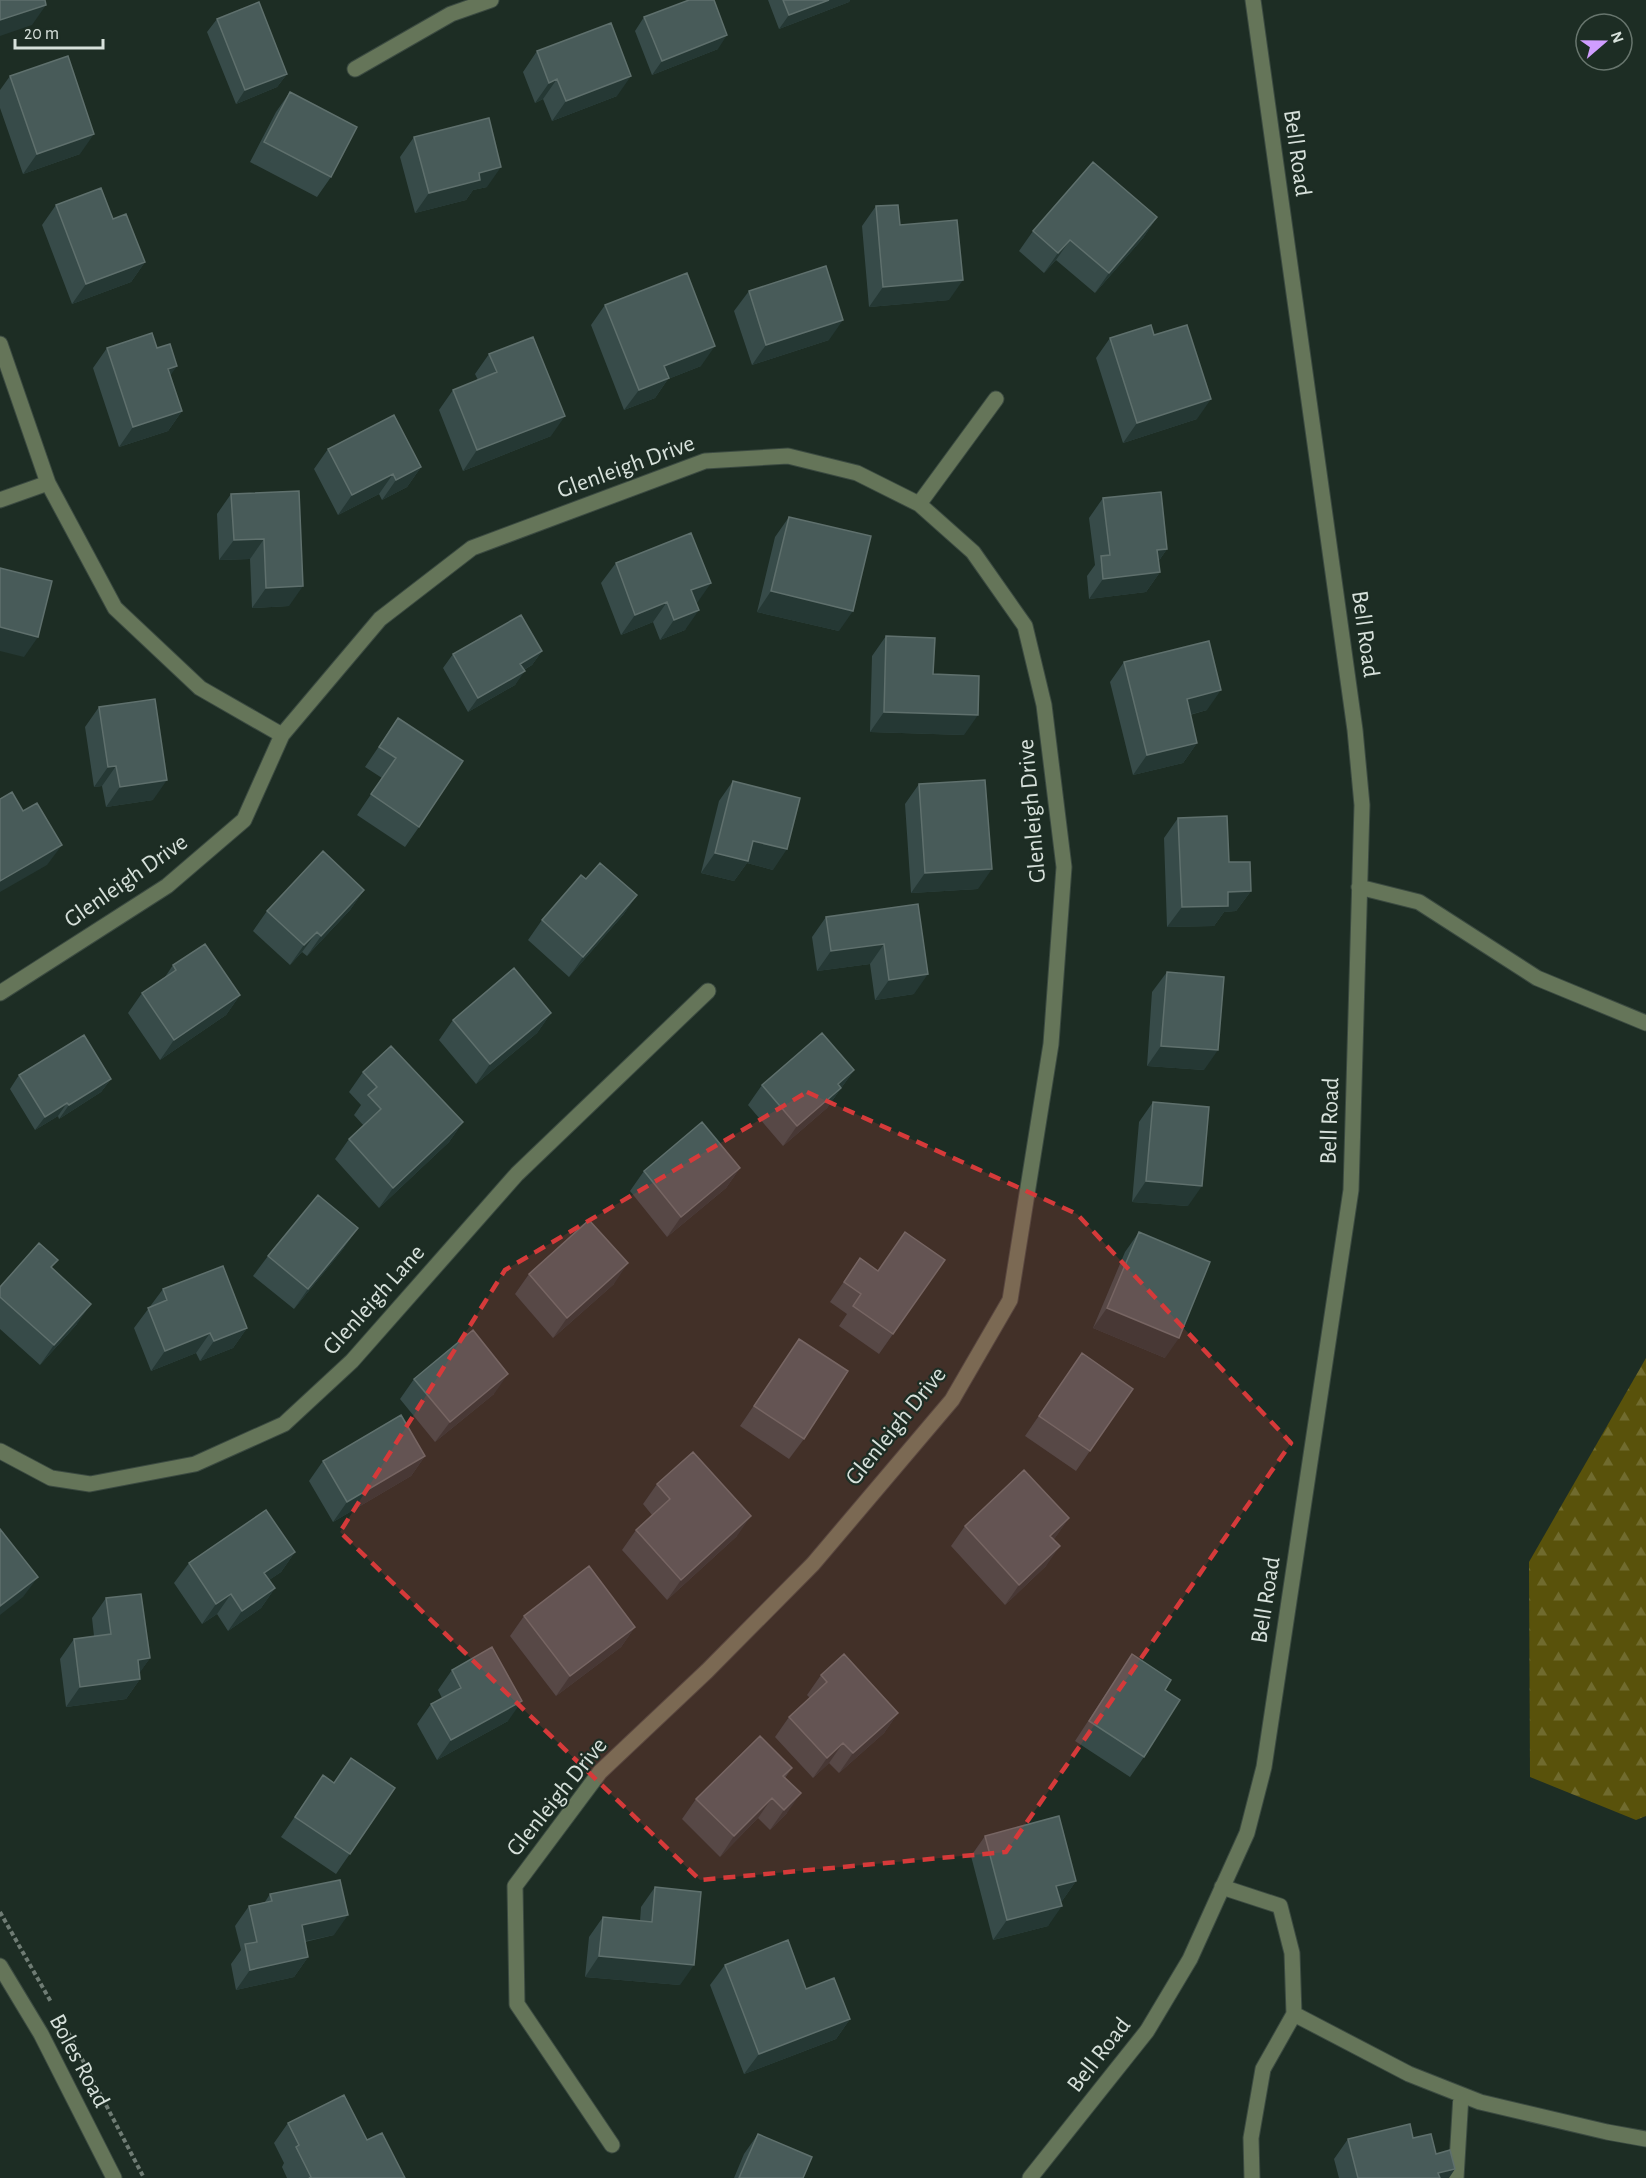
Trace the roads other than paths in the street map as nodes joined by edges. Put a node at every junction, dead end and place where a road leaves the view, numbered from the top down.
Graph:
1 (491, 0) edge
2 (1253, 0) edge
3 (355, 69) dead end
4 (0, 344) edge
5 (996, 399) dead end
6 (48, 483) junction
7 (0, 500) edge
8 (919, 504) junction
9 (282, 735) junction
10 (1359, 887) junction
11 (708, 991) dead end
12 (0, 993) edge
13 (1646, 1023) edge
14 (0, 1451) edge
15 (1222, 1887) junction
16 (0, 1966) edge
17 (1294, 2014) junction
18 (1461, 2095) junction
19 (1646, 2139) edge
20 (612, 2145) dead end
21 (114, 2178) edge
22 (1030, 2178) edge
23 (1252, 2178) edge
24 (1456, 2178) edge

1 - 3 street
2 - 10 street, Bell Road
4 - 6 street
5 - 8 street
6 - 7 street
6 - 9 street
8 - 9 street, Glenleigh Drive
8 - 20 street, Glenleigh Drive
9 - 12 street, Glenleigh Drive
10 - 13 street
10 - 15 street, Bell Road
11 - 14 street, Glenleigh Lane
15 - 17 street
15 - 22 street, Bell Road
16 - 21 street, Boles Road
17 - 18 street
17 - 23 street
18 - 19 street
18 - 24 street

